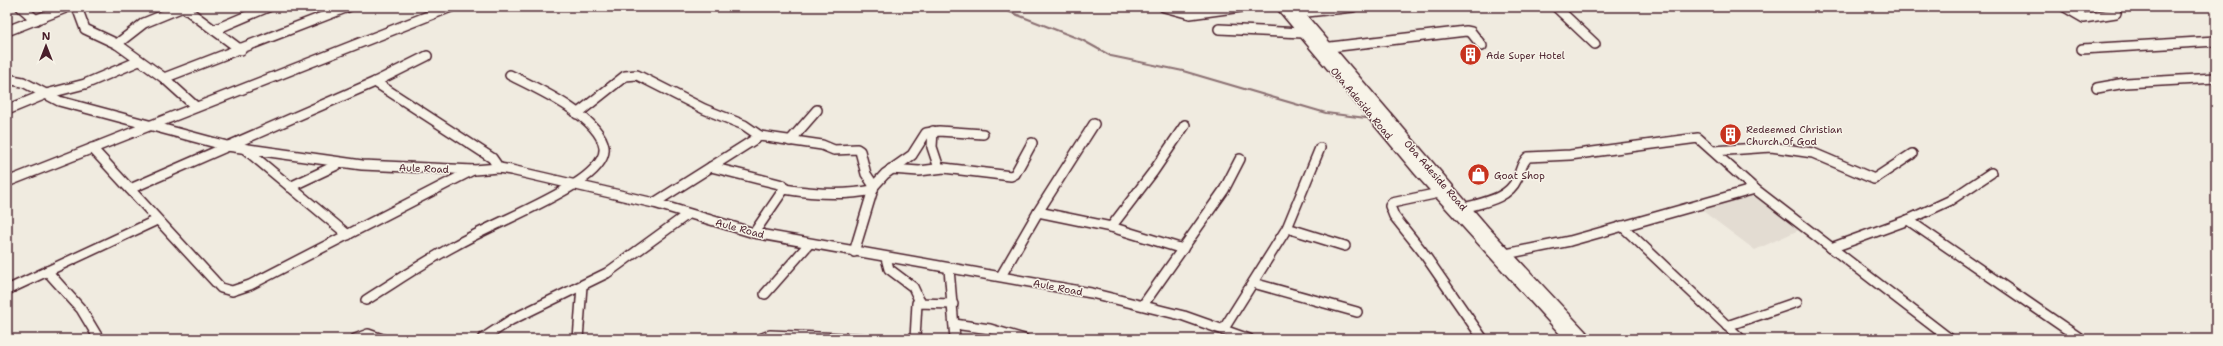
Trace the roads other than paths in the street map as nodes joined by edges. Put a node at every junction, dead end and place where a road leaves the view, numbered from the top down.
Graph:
1 (21, 7) edge
2 (68, 7) edge
3 (74, 7) edge
4 (183, 7) edge
5 (268, 7) edge
6 (348, 7) edge
7 (451, 7) edge
8 (1164, 7) edge
9 (1241, 7) edge
10 (1283, 7) edge
11 (1353, 7) edge
12 (1556, 7) edge
13 (2064, 7) edge
14 (1295, 10) edge
15 (2116, 13) dead end
16 (36, 20) junction
17 (1219, 28) dead end
18 (214, 30) junction
19 (7, 31) edge
20 (1303, 33) junction
21 (2216, 41) edge
22 (117, 44) junction
23 (1595, 44) dead end
24 (1482, 46) dead end
25 (1321, 48) junction
26 (2082, 49) dead end
27 (241, 50) junction
28 (427, 56) dead end
29 (140, 61) junction
30 (510, 75) dead end
31 (164, 78) junction
32 (2216, 78) edge
33 (7, 79) edge
34 (375, 82) junction
35 (77, 87) junction
36 (2097, 88) dead end
37 (46, 94) junction
38 (59, 101) junction
39 (196, 107) junction
40 (7, 110) edge
41 (817, 110) dead end
42 (577, 114) junction
43 (1094, 124) dead end
44 (1185, 125) dead end
45 (148, 126) junction
46 (933, 131) junction
47 (984, 134) dead end
48 (760, 136) junction
49 (790, 141) junction
50 (1032, 143) dead end
51 (227, 146) junction
52 (92, 148) junction
53 (1320, 148) dead end
54 (245, 149) junction
55 (1714, 150) junction
56 (1912, 154) dead end
57 (1240, 160) dead end
58 (341, 163) junction
59 (711, 167) junction
60 (499, 168) junction
61 (939, 168) junction
62 (891, 169) junction
63 (1424, 169) junction
64 (474, 170) junction
65 (1991, 173) dead end
66 (7, 182) edge
67 (575, 184) junction
68 (290, 187) junction
69 (873, 188) junction
70 (130, 189) junction
71 (784, 189) junction
72 (1755, 189) junction
73 (1439, 193) junction
74 (654, 204) junction
75 (1464, 208) junction
76 (1038, 212) junction
77 (688, 214) junction
78 (157, 220) junction
79 (1908, 220) junction
80 (1622, 226) junction
81 (1111, 227) junction
82 (1287, 228) junction
83 (754, 233) junction
84 (348, 235) junction
85 (809, 244) junction
86 (1345, 246) dead end
87 (1831, 248) junction
88 (1183, 249) junction
89 (854, 252) junction
90 (1506, 254) junction
91 (886, 258) junction
92 (950, 269) junction
93 (47, 271) junction
94 (1002, 276) junction
95 (1253, 283) junction
96 (582, 286) junction
97 (7, 290) edge
98 (765, 294) dead end
99 (366, 300) dead end
100 (920, 302) junction
101 (1797, 302) dead end
102 (952, 304) junction
103 (1143, 305) junction
104 (1357, 312) dead end
105 (954, 324) junction
106 (1727, 326) junction
107 (1223, 330) junction
108 (1242, 338) edge
109 (99, 339) edge
110 (355, 339) edge
111 (382, 339) edge
112 (482, 339) edge
113 (578, 339) edge
114 (760, 339) edge
115 (866, 339) edge
116 (915, 339) edge
117 (955, 339) edge
118 (1024, 339) edge
119 (1483, 339) edge
120 (1572, 339) edge
121 (1584, 339) edge
122 (1741, 339) edge
123 (1950, 339) edge
124 (2081, 339) edge

1 - 16 street
2 - 16 street
3 - 22 street
4 - 18 street
4 - 22 street
5 - 18 street
6 - 27 street
7 - 39 street
8 - 9 street
10 - 20 main road, Oba Adesida Road
11 - 14 street
12 - 23 street
13 - 15 street
14 - 25 main road
16 - 19 street
17 - 20 street
18 - 27 street
20 - 25 main road, Oba Adesida Road
21 - 26 street
22 - 29 street
24 - 25 street
25 - 63 main road, Oba Adesida Road
27 - 31 street
28 - 34 street
29 - 31 street
29 - 35 street
30 - 42 street
31 - 39 street
32 - 36 street
33 - 37 street, Aule Road
34 - 51 street
34 - 60 street
35 - 37 street
35 - 38 street
37 - 38 street, Aule Road
37 - 40 street
38 - 45 street, Aule Road
39 - 45 street
41 - 49 street
42 - 48 street
42 - 67 street
43 - 76 street
44 - 81 street
45 - 51 street, Aule Road
45 - 52 street
46 - 47 street
46 - 61 street
46 - 62 street
48 - 49 street
48 - 59 street
49 - 69 street
50 - 61 street
51 - 54 street, Aule Road
51 - 70 street
52 - 66 street
52 - 70 street
53 - 82 street
54 - 58 street, Aule Road
54 - 68 street
55 - 56 street
55 - 72 street
55 - 75 street
57 - 88 street
58 - 64 street, Aule Road
58 - 68 street
59 - 71 street
59 - 74 street
60 - 64 street, Aule Road
60 - 67 street, Aule Road
61 - 62 street
62 - 69 street
63 - 73 main road, Oba Adesida Road
63 - 75 main road, Oba Adeside Road
64 - 84 street
65 - 79 street
67 - 74 street, Aule Road
67 - 99 street
68 - 84 street
69 - 71 street
69 - 89 street
70 - 78 street
71 - 83 street
72 - 80 street
72 - 87 street
73 - 119 street
73 - 120 main road, Oba Adesida Road
74 - 77 street, Aule Road
75 - 90 main road, Oba Adeside Road
76 - 81 street
76 - 94 street
77 - 83 street, Aule Road
77 - 96 street
78 - 84 street
78 - 93 street
79 - 87 street
79 - 124 street
80 - 90 street
80 - 106 street
81 - 88 street
82 - 86 street
82 - 95 street
83 - 85 street, Aule Road
85 - 89 street, Aule Road
85 - 98 street
87 - 123 street
88 - 103 street
89 - 91 street, Aule Road
90 - 121 main road, Oba Adeside Road
91 - 92 street, Aule Road
91 - 100 street
92 - 94 street, Aule Road
92 - 102 street
93 - 97 street
93 - 109 street
94 - 103 street, Aule Road
95 - 104 street
95 - 107 street
96 - 112 street
96 - 113 street
100 - 102 street
100 - 116 street
101 - 106 street
102 - 105 street
103 - 107 street, Aule Road
105 - 117 street
105 - 118 street
106 - 122 street
107 - 108 street, Aule Road
110 - 111 street
114 - 115 street

